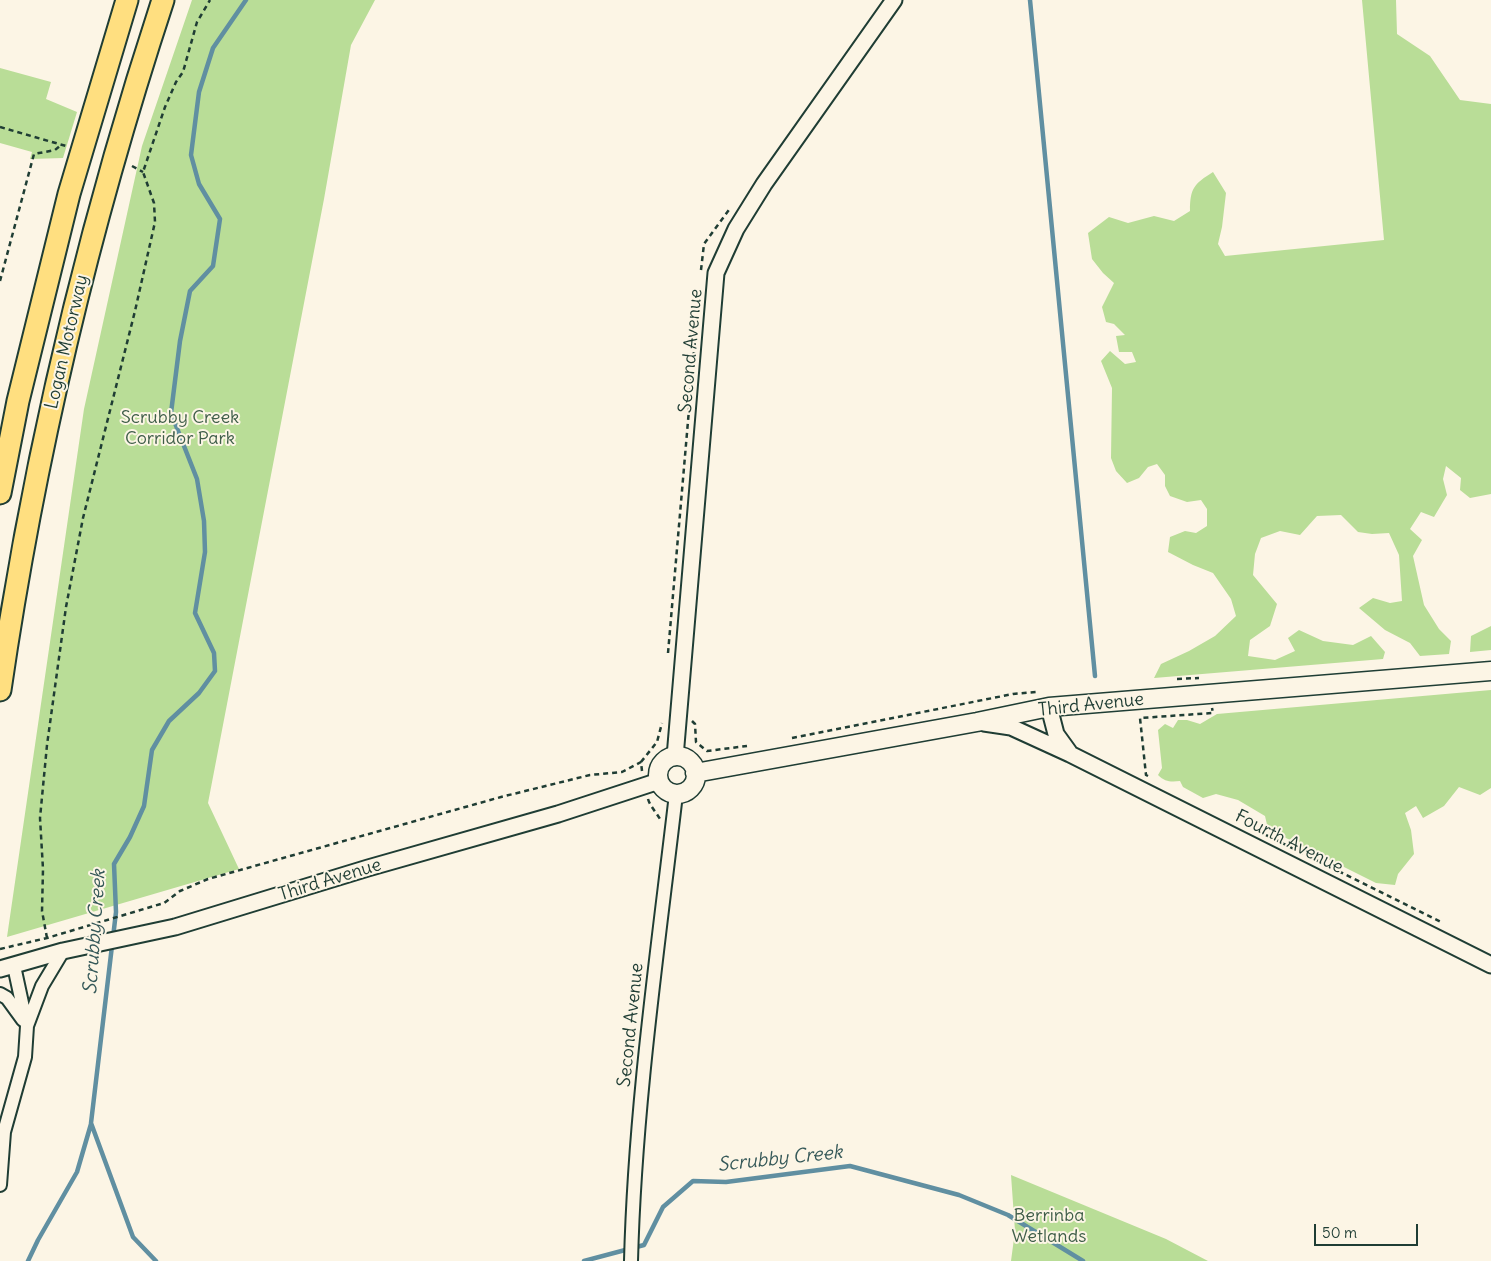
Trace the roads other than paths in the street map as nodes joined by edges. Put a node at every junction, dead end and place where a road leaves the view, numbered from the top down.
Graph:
1 (127, 0) edge
2 (163, 0) edge
3 (894, 0) edge
4 (0, 493) edge
5 (1491, 671) edge
6 (0, 690) edge
7 (1049, 707) junction
8 (977, 722) junction
9 (1070, 754) junction
10 (675, 756) junction
11 (695, 773) junction
12 (659, 781) junction
13 (676, 794) junction
14 (63, 951) junction
15 (1491, 965) edge
16 (7, 968) edge
17 (0, 994) edge
18 (27, 1026) junction
19 (0, 1185) edge
20 (631, 1261) edge

1 - 4 highway, Logan Motorway
2 - 6 highway, Logan Motorway
3 - 10 street, Second Avenue
5 - 7 main road, Third Avenue
7 - 8 main road, Third Avenue
7 - 9 street, Fourth Avenue
8 - 9 street, Fourth Avenue
8 - 11 main road, Third Avenue
9 - 15 street, Fourth Avenue
10 - 11 main road
10 - 12 main road
11 - 13 main road
12 - 13 main road
12 - 14 street, Third Avenue
13 - 20 street, Second Avenue
14 - 16 street, Third Avenue
14 - 18 street
16 - 18 street
17 - 18 street
18 - 19 street

